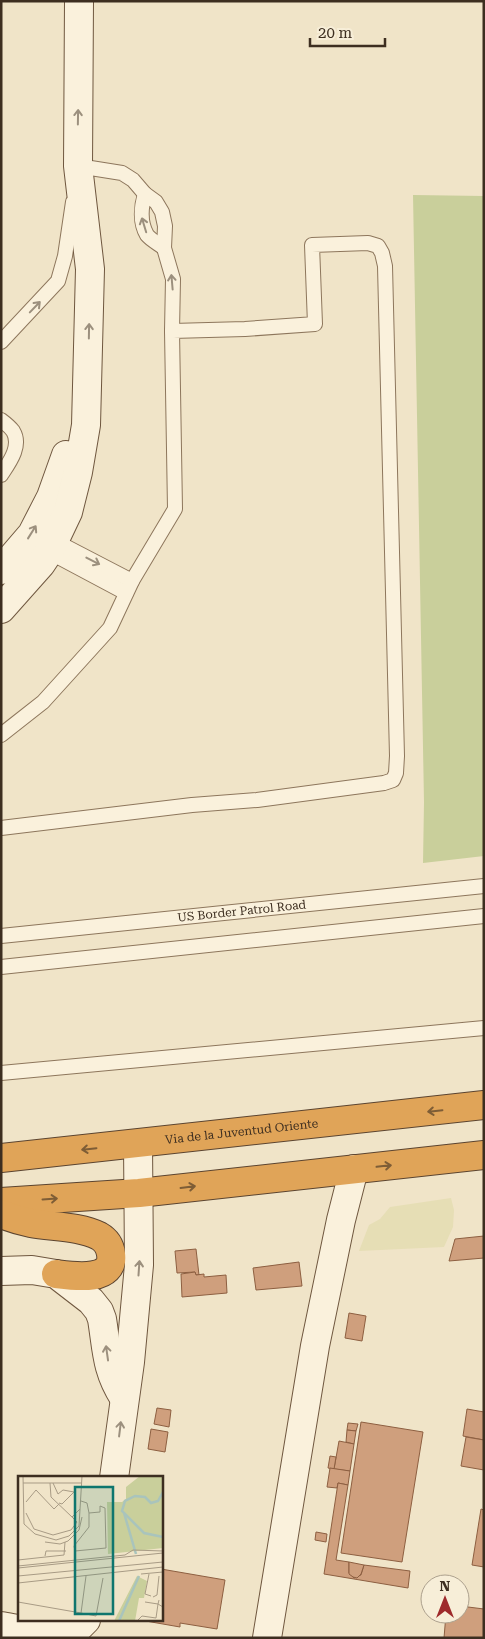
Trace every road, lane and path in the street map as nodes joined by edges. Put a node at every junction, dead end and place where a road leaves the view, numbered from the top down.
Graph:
1 (80, 1) edge
2 (78, 166) junction
3 (145, 194) junction
4 (164, 248) junction
5 (172, 330) junction
6 (1, 342) edge
7 (88, 380) junction
8 (1, 420) edge
9 (1, 475) edge
10 (52, 547) junction
11 (1, 570) edge
12 (132, 581) junction
13 (126, 594) junction
14 (1, 609) edge
15 (1, 735) edge
16 (1, 828) edge
17 (484, 886) edge
18 (484, 916) edge
19 (1, 936) edge
20 (1, 967) edge
21 (484, 1028) edge
22 (1, 1073) edge
23 (484, 1105) edge
24 (138, 1144) junction
25 (484, 1155) edge
26 (1, 1158) edge
27 (354, 1169) junction
28 (139, 1193) junction
29 (1, 1202) edge
30 (1, 1214) edge
31 (9, 1256) edge
32 (1, 1271) edge
33 (56, 1274) junction
34 (124, 1398) junction
35 (114, 1476) edge
36 (1, 1626) edge
37 (86, 1629) edge
38 (267, 1638) edge

2 -> 1 main road
2 - 3 lane
6 -> 2 lane
7 -> 2 main road
3 - 4 lane
4 -> 3 lane
5 -> 4 lane
5 - 12 lane
5 - 16 lane
7 - 10 main road
11 -> 7 main road
8 - 9 lane
10 -> 12 lane
10 - 13 lane
10 - 14 main road
12 - 13 lane
13 - 15 lane
17 - 19 lane, US Border Patrol Road
18 - 20 lane
21 - 22 lane
23 -> 24 highway, Via de la Juventud Oriente
24 -> 26 highway, Via de la Juventud Oriente
24 - 28 main road
27 -> 25 highway
28 -> 27 highway
27 - 38 main road
29 -> 28 highway
34 -> 28 main road
30 - 33 highway
31 - 33 main road
32 - 33 main road
34 -> 33 main road
35 -> 34 main road
36 - 37 main road

